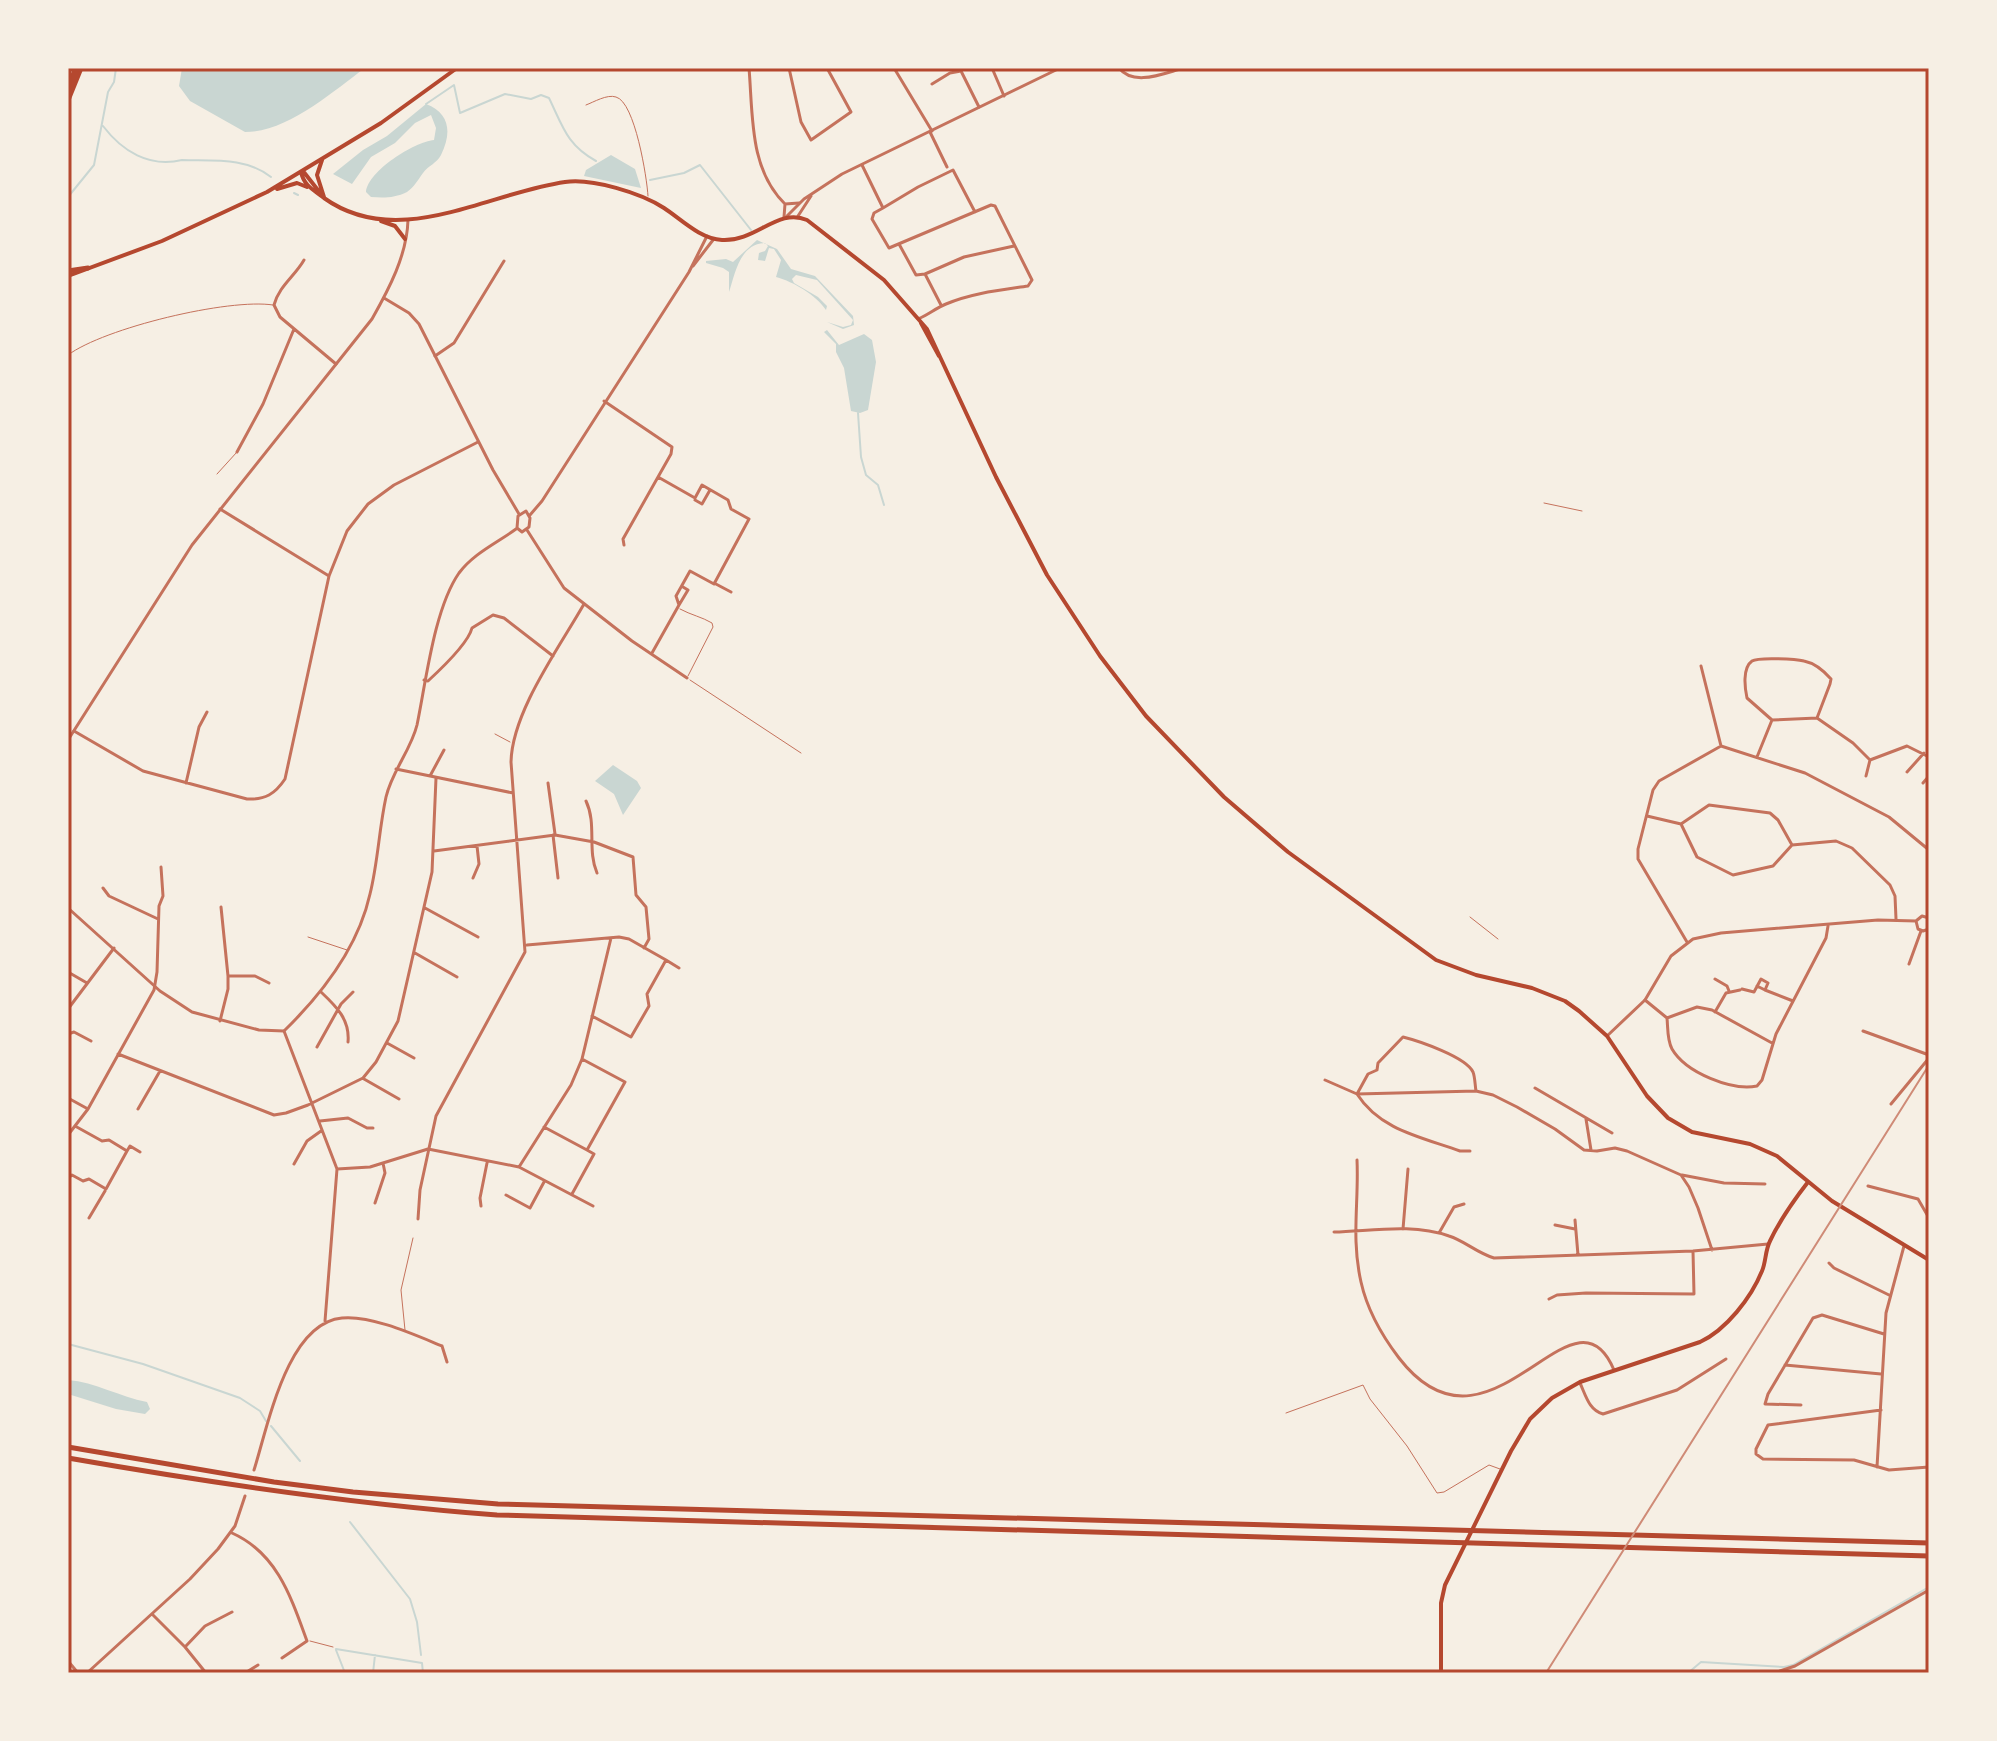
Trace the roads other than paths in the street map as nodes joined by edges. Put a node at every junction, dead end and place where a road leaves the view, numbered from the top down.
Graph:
1 (79, 68) edge
2 (457, 68) edge
3 (749, 68) edge
4 (789, 68) edge
5 (827, 68) edge
6 (894, 68) edge
7 (992, 68) edge
8 (1060, 68) edge
9 (1119, 68) edge
10 (1184, 68) edge
11 (932, 84) dead end
12 (68, 87) edge
13 (1004, 96) junction
14 (68, 100) edge
15 (586, 105) dead end
16 (980, 108) junction
17 (931, 131) junction
18 (323, 158) junction
19 (862, 165) junction
20 (947, 167) dead end
21 (302, 171) junction
22 (309, 188) junction
23 (267, 192) junction
24 (814, 193) junction
25 (324, 198) junction
26 (648, 199) junction
27 (785, 204) junction
28 (798, 204) junction
29 (803, 208) junction
30 (883, 208) junction
31 (975, 212) junction
32 (798, 216) junction
33 (785, 217) junction
34 (375, 219) junction
35 (805, 219) junction
36 (408, 220) junction
37 (707, 236) junction
38 (405, 239) junction
39 (713, 239) junction
40 (899, 244) junction
41 (1014, 246) junction
42 (304, 260) dead end
43 (504, 261) dead end
44 (88, 268) joint
45 (689, 272) junction
46 (68, 273) edge
47 (925, 274) junction
48 (384, 298) junction
49 (274, 305) junction
50 (941, 305) junction
51 (919, 321) junction
52 (294, 329) junction
53 (68, 355) edge
54 (435, 356) junction
55 (336, 364) junction
56 (604, 401) junction
57 (478, 442) junction
58 (237, 452) joint
59 (217, 474) dead end
60 (658, 477) junction
61 (710, 490) junction
62 (695, 498) junction
63 (1544, 503) dead end
64 (220, 509) junction
65 (1582, 511) dead end
66 (519, 514) junction
67 (530, 515) junction
68 (517, 528) junction
69 (527, 530) junction
70 (624, 545) dead end
71 (329, 576) junction
72 (714, 583) junction
73 (731, 592) dead end
74 (584, 604) junction
75 (678, 607) junction
76 (652, 653) junction
77 (554, 657) junction
78 (1701, 666) dead end
79 (687, 678) junction
80 (424, 680) junction
81 (207, 712) dead end
82 (1817, 718) junction
83 (1772, 720) junction
84 (74, 731) junction
85 (495, 734) dead end
86 (68, 740) edge
87 (512, 743) junction
88 (1721, 746) junction
89 (444, 750) dead end
90 (801, 753) dead end
91 (1924, 753) junction
92 (1757, 757) junction
93 (1929, 757) edge
94 (1870, 760) junction
95 (396, 769) junction
96 (1907, 772) dead end
97 (430, 776) junction
98 (1866, 776) dead end
99 (1929, 776) edge
100 (436, 778) junction
101 (186, 783) junction
102 (548, 783) dead end
103 (1923, 783) dead end
104 (513, 793) junction
105 (586, 801) dead end
106 (1647, 816) junction
107 (1681, 824) junction
108 (554, 835) junction
109 (517, 839) junction
110 (594, 842) junction
111 (1792, 845) junction
112 (477, 846) junction
113 (1929, 850) edge
114 (434, 851) junction
115 (161, 867) dead end
116 (597, 873) dead end
117 (473, 878) dead end
118 (558, 878) dead end
119 (103, 888) dead end
120 (221, 907) dead end
121 (68, 908) edge
122 (424, 908) junction
123 (1470, 917) dead end
124 (1929, 918) edge
125 (158, 919) junction
126 (1896, 919) junction
127 (1916, 921) junction
128 (1828, 926) junction
129 (1929, 929) edge
130 (1921, 931) junction
131 (308, 937) dead end
132 (478, 937) dead end
133 (611, 938) junction
134 (1498, 939) dead end
135 (1687, 942) junction
136 (526, 945) junction
137 (114, 948) junction
138 (644, 948) junction
139 (348, 950) junction
140 (415, 953) junction
141 (666, 960) junction
142 (1909, 964) dead end
143 (679, 968) dead end
144 (68, 972) edge
145 (228, 976) junction
146 (457, 977) dead end
147 (1715, 979) dead end
148 (87, 983) junction
149 (269, 983) dead end
150 (155, 986) junction
151 (1729, 991) junction
152 (321, 992) junction
153 (353, 992) dead end
154 (1645, 1000) junction
155 (1793, 1001) junction
156 (68, 1009) edge
157 (339, 1009) junction
158 (1715, 1012) junction
159 (592, 1016) junction
160 (1667, 1018) junction
161 (220, 1021) junction
162 (284, 1031) junction
163 (1863, 1031) dead end
164 (68, 1034) edge
165 (1607, 1036) junction
166 (91, 1041) dead end
167 (348, 1042) dead end
168 (387, 1043) junction
169 (1772, 1043) junction
170 (317, 1047) dead end
171 (118, 1054) junction
172 (1929, 1056) edge
173 (414, 1058) dead end
174 (582, 1059) junction
175 (160, 1071) junction
176 (363, 1078) junction
177 (1325, 1080) dead end
178 (1535, 1088) dead end
179 (1476, 1091) junction
180 (1357, 1094) junction
181 (68, 1098) edge
182 (399, 1099) dead end
183 (312, 1102) junction
184 (1891, 1104) dead end
185 (88, 1109) junction
186 (138, 1109) dead end
187 (1586, 1119) junction
188 (319, 1121) junction
189 (75, 1126) junction
190 (544, 1127) junction
191 (373, 1128) dead end
192 (323, 1130) junction
193 (1612, 1133) dead end
194 (68, 1135) edge
195 (428, 1149) junction
196 (587, 1150) junction
197 (127, 1151) junction
198 (1470, 1151) dead end
199 (1591, 1151) junction
200 (140, 1152) dead end
201 (1357, 1160) dead end
202 (487, 1161) junction
203 (383, 1163) junction
204 (294, 1164) dead end
205 (519, 1167) junction
206 (337, 1169) junction
207 (1408, 1169) dead end
208 (1681, 1175) junction
209 (68, 1178) edge
210 (1695, 1178) junction
211 (545, 1181) junction
212 (1808, 1182) junction
213 (1765, 1184) dead end
214 (1868, 1186) dead end
215 (1689, 1187) junction
216 (106, 1189) junction
217 (506, 1195) dead end
218 (571, 1195) junction
219 (375, 1203) dead end
220 (1464, 1204) dead end
221 (481, 1206) dead end
222 (593, 1206) dead end
223 (89, 1218) dead end
224 (1929, 1218) edge
225 (418, 1219) dead end
226 (1575, 1220) dead end
227 (1555, 1225) dead end
228 (1403, 1229) junction
229 (1575, 1229) junction
230 (1334, 1232) dead end
231 (1355, 1232) junction
232 (1439, 1233) junction
233 (413, 1238) dead end
234 (1768, 1244) junction
235 (1904, 1246) junction
236 (1712, 1250) junction
237 (1693, 1251) junction
238 (1578, 1255) junction
239 (1929, 1260) edge
240 (1829, 1263) dead end
241 (1890, 1296) junction
242 (1549, 1299) dead end
243 (325, 1321) junction
244 (405, 1333) junction
245 (1884, 1334) junction
246 (1726, 1359) dead end
247 (447, 1362) dead end
248 (1785, 1365) junction
249 (1614, 1370) junction
250 (1882, 1374) junction
251 (1580, 1382) junction
252 (1801, 1405) dead end
253 (1881, 1410) junction
254 (1286, 1413) dead end
255 (68, 1447) edge
256 (68, 1458) edge
257 (1877, 1467) junction
258 (1929, 1467) edge
259 (1501, 1469) junction
260 (254, 1470) dead end
261 (245, 1496) dead end
262 (232, 1533) junction
263 (1929, 1543) edge
264 (1929, 1556) edge
265 (1929, 1590) edge
266 (232, 1612) dead end
267 (152, 1614) junction
268 (307, 1641) junction
269 (185, 1647) junction
270 (333, 1647) dead end
271 (282, 1658) dead end
272 (68, 1661) edge
273 (258, 1665) dead end
274 (252, 1667) junction
275 (78, 1673) edge
276 (87, 1673) edge
277 (206, 1673) edge
278 (245, 1673) edge
279 (256, 1673) edge
280 (1441, 1673) edge
281 (1774, 1673) edge

1 - 12 highway
1 - 14 highway
2 - 18 main road
3 - 27 street
4 - 5 street
6 - 17 street
7 - 13 street
8 - 13 street
9 - 10 street
11 - 16 street
13 - 16 street
15 - 26 lane
16 - 17 street
17 - 19 street
17 - 20 street
18 - 21 main road
18 - 25 main road
19 - 24 street
19 - 30 street
21 - 22 main road
21 - 23 main road
21 - 25 main road
22 - 23 main road
22 - 25 main road
23 - 44 main road
24 - 28 street
24 - 29 street
25 - 34 main road
26 - 36 main road
26 - 37 main road
27 - 28 street
27 - 33 street
28 - 32 street
28 - 33 street
29 - 32 street
29 - 35 street
30 - 31 street
30 - 40 street
31 - 40 street
31 - 41 street
32 - 33 main road
32 - 35 main road
33 - 39 main road
34 - 36 main road
34 - 38 main road
35 - 51 main road
36 - 38 street
37 - 39 main road
37 - 45 street
38 - 48 street
39 - 45 street
40 - 47 street
41 - 47 street
41 - 50 street
42 - 49 street
43 - 54 street
44 - 46 highway
45 - 56 street
47 - 50 street
48 - 54 street
48 - 55 street
49 - 52 street
49 - 53 lane
50 - 51 street
51 - 165 main road
52 - 55 street
52 - 58 street
54 - 57 street
55 - 64 street
56 - 60 street
56 - 67 street
57 - 66 street
57 - 71 street
58 - 59 lane
60 - 62 street
60 - 70 street
61 - 62 street
61 - 62 street
61 - 72 street
63 - 65 lane
64 - 71 street
64 - 84 street
66 - 67 street
66 - 68 street
67 - 69 street
68 - 69 street
68 - 80 street
69 - 74 street
71 - 101 street
72 - 73 street
72 - 75 street
74 - 76 street
74 - 77 street
75 - 76 street
75 - 79 lane
76 - 79 street
77 - 80 street
77 - 87 street
78 - 88 street
79 - 90 lane
80 - 95 street
81 - 101 street
82 - 83 street
82 - 83 street
82 - 94 street
83 - 92 street
84 - 86 street
84 - 101 street
85 - 87 lane
87 - 104 street
88 - 92 street
88 - 106 street
89 - 97 street
91 - 93 street
91 - 94 street
91 - 96 street
92 - 113 street
94 - 98 street
95 - 97 street
95 - 139 street
97 - 100 street
99 - 103 street
100 - 104 street
100 - 114 street
102 - 108 street
104 - 109 street
105 - 110 street
106 - 107 street
106 - 135 street
107 - 111 street
107 - 111 street
108 - 109 street
108 - 110 street
108 - 118 street
109 - 112 street
109 - 136 street
110 - 116 street
110 - 138 street
111 - 126 street
112 - 114 street
112 - 117 street
114 - 122 street
115 - 125 street
119 - 125 street
120 - 145 street
121 - 137 street
122 - 132 street
122 - 140 street
123 - 134 lane
124 - 127 street
125 - 150 street
126 - 127 street
126 - 128 street
127 - 130 street
128 - 135 street
128 - 155 street
129 - 130 street
130 - 142 street
131 - 139 lane
133 - 136 street
133 - 138 street
133 - 159 street
135 - 154 street
136 - 195 street
137 - 148 street
137 - 150 street
138 - 141 street
139 - 152 street
140 - 146 street
140 - 168 street
141 - 143 street
141 - 159 street
144 - 148 street
145 - 149 street
145 - 161 street
147 - 151 street
148 - 156 street
150 - 161 street
150 - 171 street
151 - 155 street
151 - 158 street
152 - 157 street
152 - 162 street
153 - 157 street
154 - 160 street
154 - 165 street
155 - 169 street
157 - 167 street
157 - 170 street
158 - 160 street
158 - 169 street
159 - 174 street
160 - 169 street
161 - 162 street
162 - 183 street
163 - 172 street
164 - 166 street
165 - 212 main road
168 - 173 street
168 - 176 street
171 - 175 street
171 - 185 street
172 - 184 street
174 - 190 street
174 - 196 street
175 - 183 street
175 - 186 street
176 - 182 street
176 - 183 street
177 - 180 street
178 - 187 street
179 - 180 street
179 - 180 street
179 - 199 street
180 - 198 street
181 - 185 street
183 - 188 street
185 - 189 street
187 - 193 street
187 - 199 street
188 - 191 street
188 - 192 street
189 - 194 street
189 - 197 street
190 - 196 street
190 - 205 street
192 - 204 street
192 - 206 street
195 - 202 street
195 - 203 street
195 - 225 street
196 - 218 street
197 - 200 street
197 - 216 street
199 - 208 street
201 - 231 street
202 - 205 street
202 - 221 street
203 - 206 street
203 - 219 street
205 - 211 street
206 - 243 street
207 - 228 street
208 - 210 street
208 - 215 street
209 - 216 street
210 - 213 street
210 - 215 street
211 - 217 street
211 - 218 street
212 - 234 main road
212 - 235 main road
214 - 224 street
215 - 236 street
216 - 223 street
218 - 222 street
220 - 232 street
226 - 229 street
227 - 229 street
228 - 231 street
228 - 232 street
229 - 238 street
230 - 231 street
231 - 249 street
232 - 238 street
233 - 244 lane
234 - 236 street
234 - 249 main road
235 - 239 main road
235 - 241 street
236 - 237 street
237 - 238 street
237 - 242 street
240 - 241 street
241 - 245 street
243 - 244 street
243 - 260 street
244 - 247 street
245 - 248 street
245 - 250 street
246 - 251 street
248 - 250 street
248 - 252 street
249 - 251 main road
250 - 253 street
251 - 259 main road
253 - 257 street
253 - 257 street
254 - 259 lane
255 - 263 highway
256 - 264 highway
257 - 258 street
259 - 280 main road
261 - 262 street
262 - 267 street
262 - 268 street
265 - 281 street
266 - 269 street
267 - 269 street
267 - 276 street
268 - 270 lane
268 - 271 street
269 - 277 street
272 - 275 street
273 - 274 street
274 - 278 street
274 - 279 street

